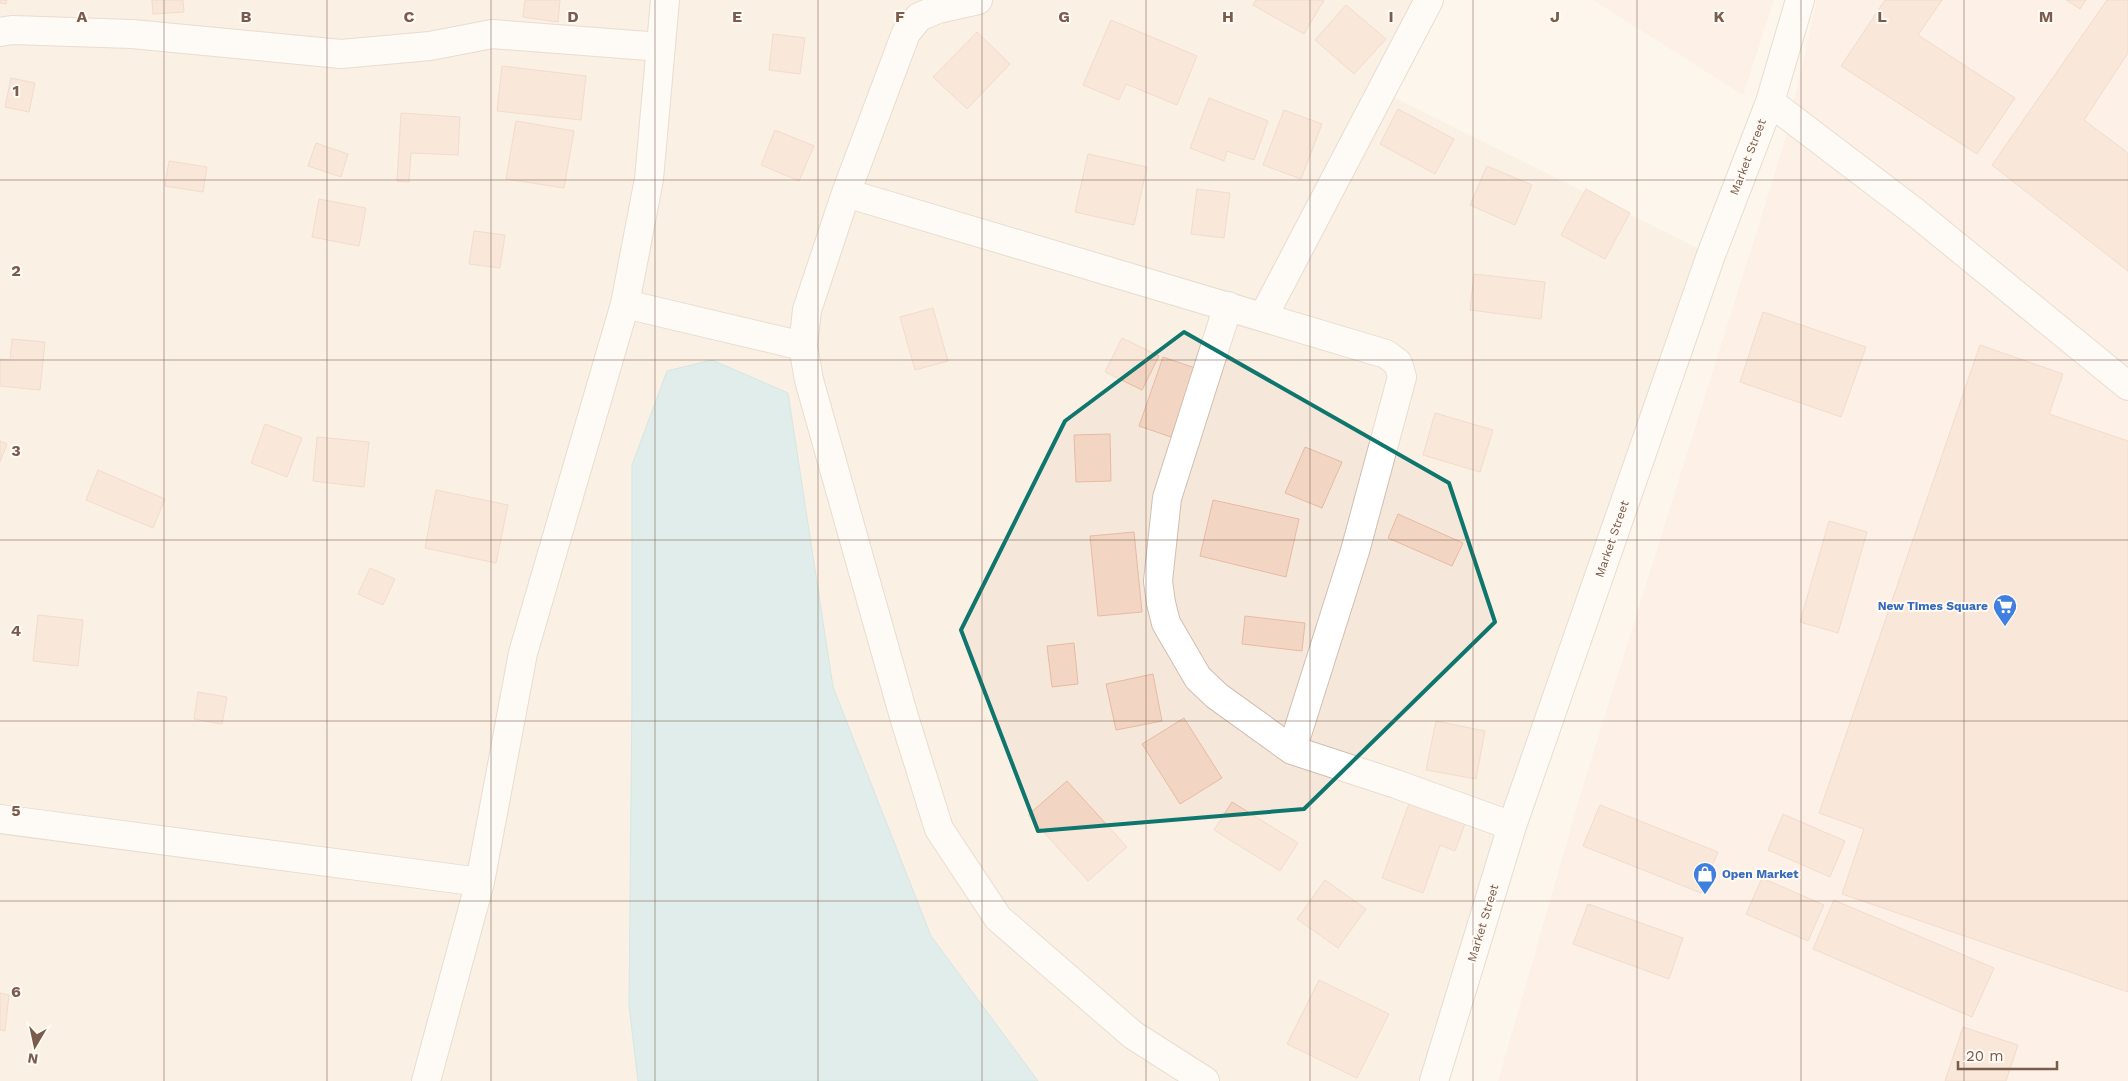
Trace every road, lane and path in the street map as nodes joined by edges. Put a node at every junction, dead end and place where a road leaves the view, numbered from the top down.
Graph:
1 (665, 0) edge
2 (978, 0) edge
3 (1429, 0) edge
4 (1800, 0) edge
5 (0, 32) edge
6 (661, 46) junction
7 (1770, 102) junction
8 (846, 193) junction
9 (625, 304) junction
10 (1228, 306) junction
11 (1263, 317) junction
12 (802, 346) junction
13 (2128, 386) edge
14 (1292, 750) junction
15 (0, 819) edge
16 (1512, 826) junction
17 (480, 882) junction
18 (426, 1081) edge
19 (1205, 1081) edge
20 (1434, 1081) edge

1 - 6 street
2 - 8 street
3 - 11 street
4 - 7 street, Market Street
5 - 6 street
6 - 9 street
7 - 13 street
7 - 16 street, Market Street
8 - 10 street
8 - 12 street
9 - 12 street
9 - 17 street
10 - 11 street
10 - 14 street
11 - 14 street
12 - 19 street
14 - 16 street
15 - 17 street
16 - 20 street, Market Street
17 - 18 street

